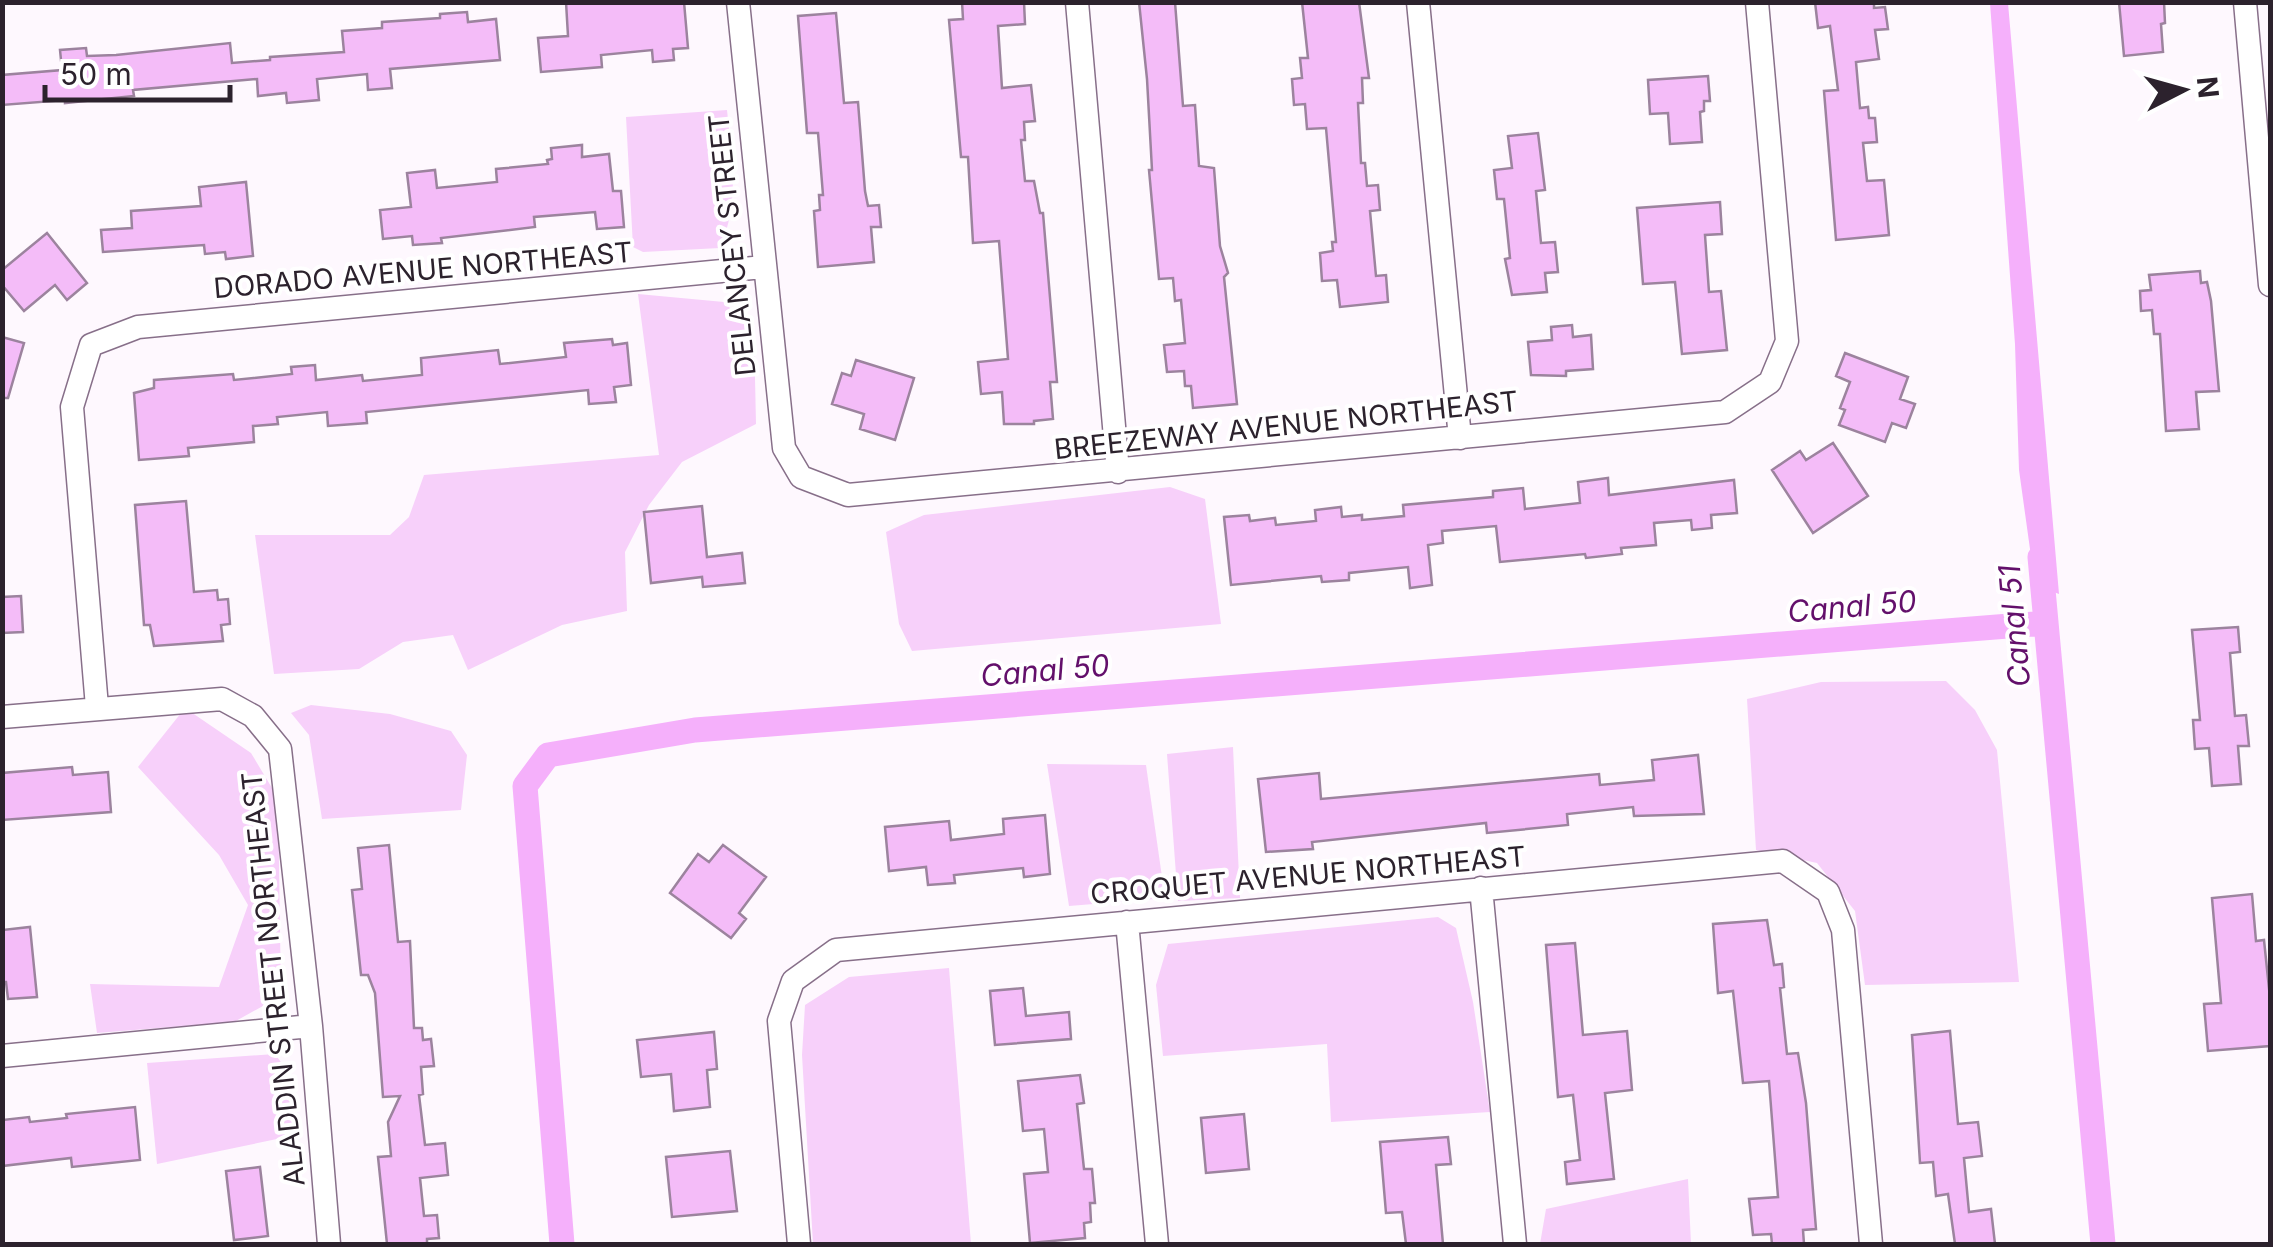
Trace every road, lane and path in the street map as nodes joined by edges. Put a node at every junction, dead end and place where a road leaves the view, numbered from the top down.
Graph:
1 (738, 2) edge
2 (1077, 2) edge
3 (1418, 2) edge
4 (1757, 2) edge
5 (2245, 2) edge
6 (2264, 133) edge
7 (764, 267) junction
8 (2270, 286) edge
9 (1460, 438) junction
10 (1118, 472) junction
11 (802, 477) joint
12 (97, 708) junction
13 (2, 717) edge
14 (1482, 888) junction
15 (1128, 922) junction
16 (311, 1026) junction
17 (2, 1056) edge
18 (329, 1244) edge
19 (799, 1244) edge
20 (1157, 1244) edge
21 (1515, 1244) edge
22 (1870, 1244) edge

1 - 7 street, DELANCEY STREET
2 - 10 street
3 - 9 street
4 - 9 street, BREEZEWAY AVENUE NORTHEAST
5 - 6 street
6 - 8 street
7 - 11 street, DELANCEY STREET
7 - 12 street, DORADO AVENUE NORTHEAST
9 - 10 street, BREEZEWAY AVENUE NORTHEAST
10 - 11 street, BREEZEWAY AVENUE NORTHEAST
12 - 13 street
12 - 16 street, ALADDIN STREET NORTHEAST
14 - 15 street, CROQUET AVENUE NORTHEAST
14 - 21 street
14 - 22 street, CROQUET AVENUE NORTHEAST
15 - 19 street, CROQUET AVENUE NORTHEAST
15 - 20 street
16 - 17 street
16 - 18 street, ALADDIN STREET NORTHEAST

